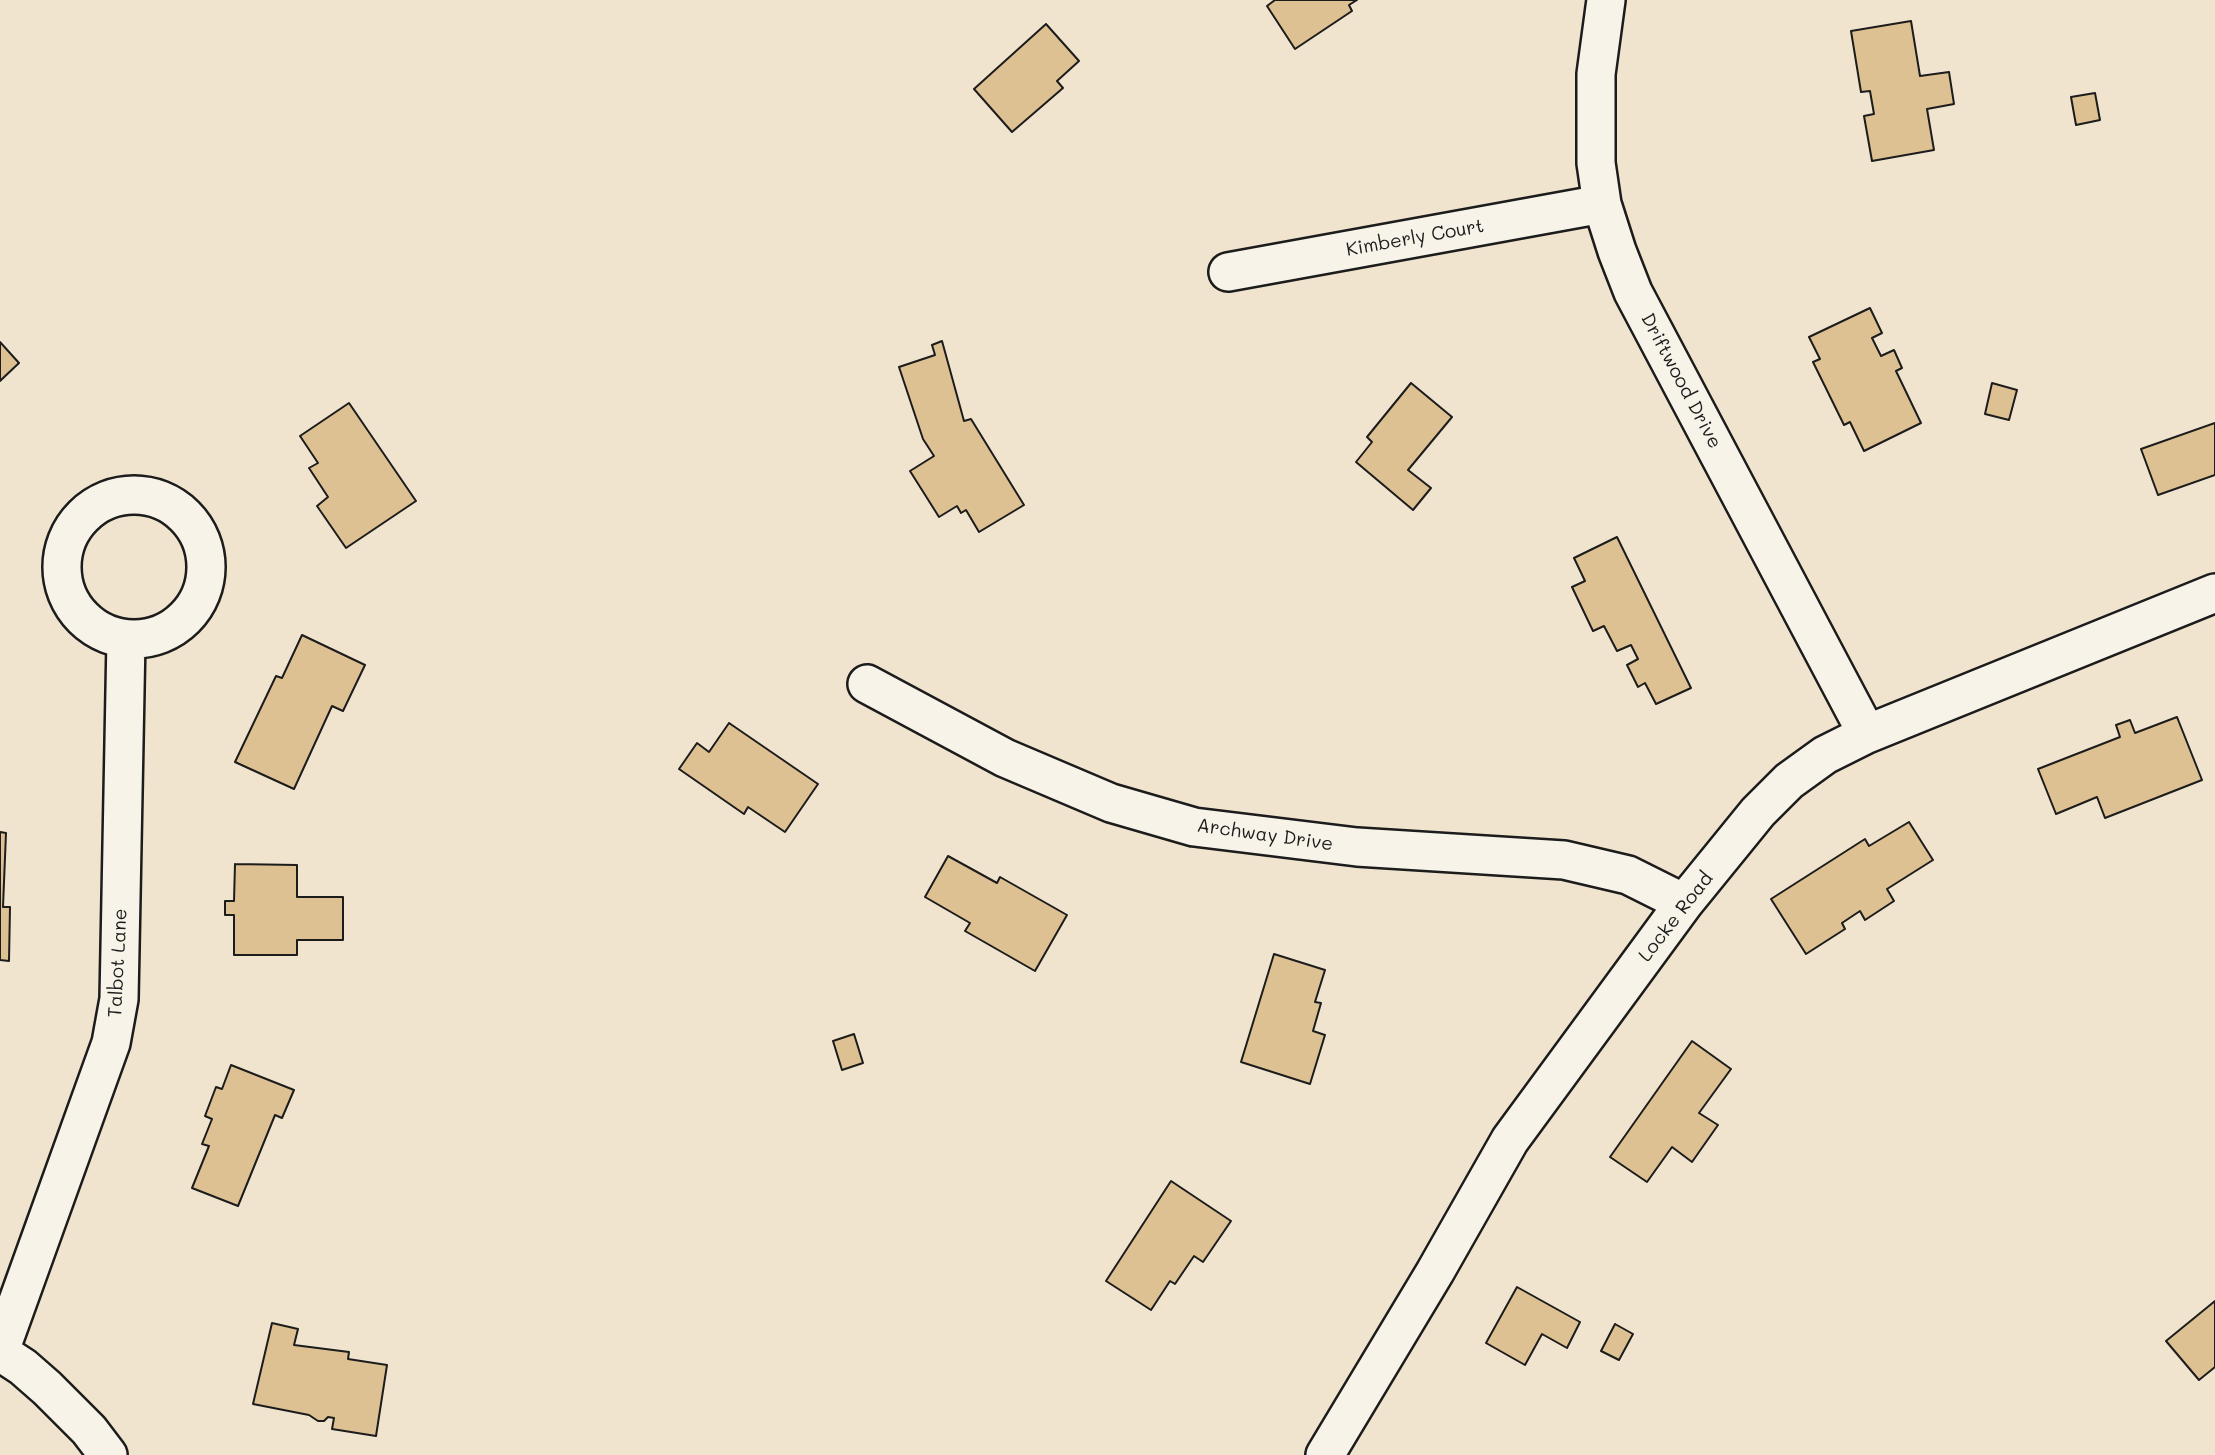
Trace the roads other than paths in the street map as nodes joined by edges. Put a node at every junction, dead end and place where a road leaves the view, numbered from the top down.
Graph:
1 (1606, 0) edge
2 (1602, 204) junction
3 (1228, 272) dead end
4 (2215, 593) edge
5 (126, 639) dead end
6 (867, 684) dead end
7 (1867, 734) junction
8 (1684, 904) junction
9 (0, 1352) edge
10 (108, 1455) edge
11 (1325, 1455) edge

1 - 2 street, Driftwood Drive
2 - 3 street, Kimberly Court
2 - 7 street, Driftwood Drive
4 - 7 street, Locke Road
5 - 9 street, Talbot Lane
6 - 8 street, Archway Drive
7 - 8 street, Locke Road
8 - 11 street, Locke Road
9 - 10 street

